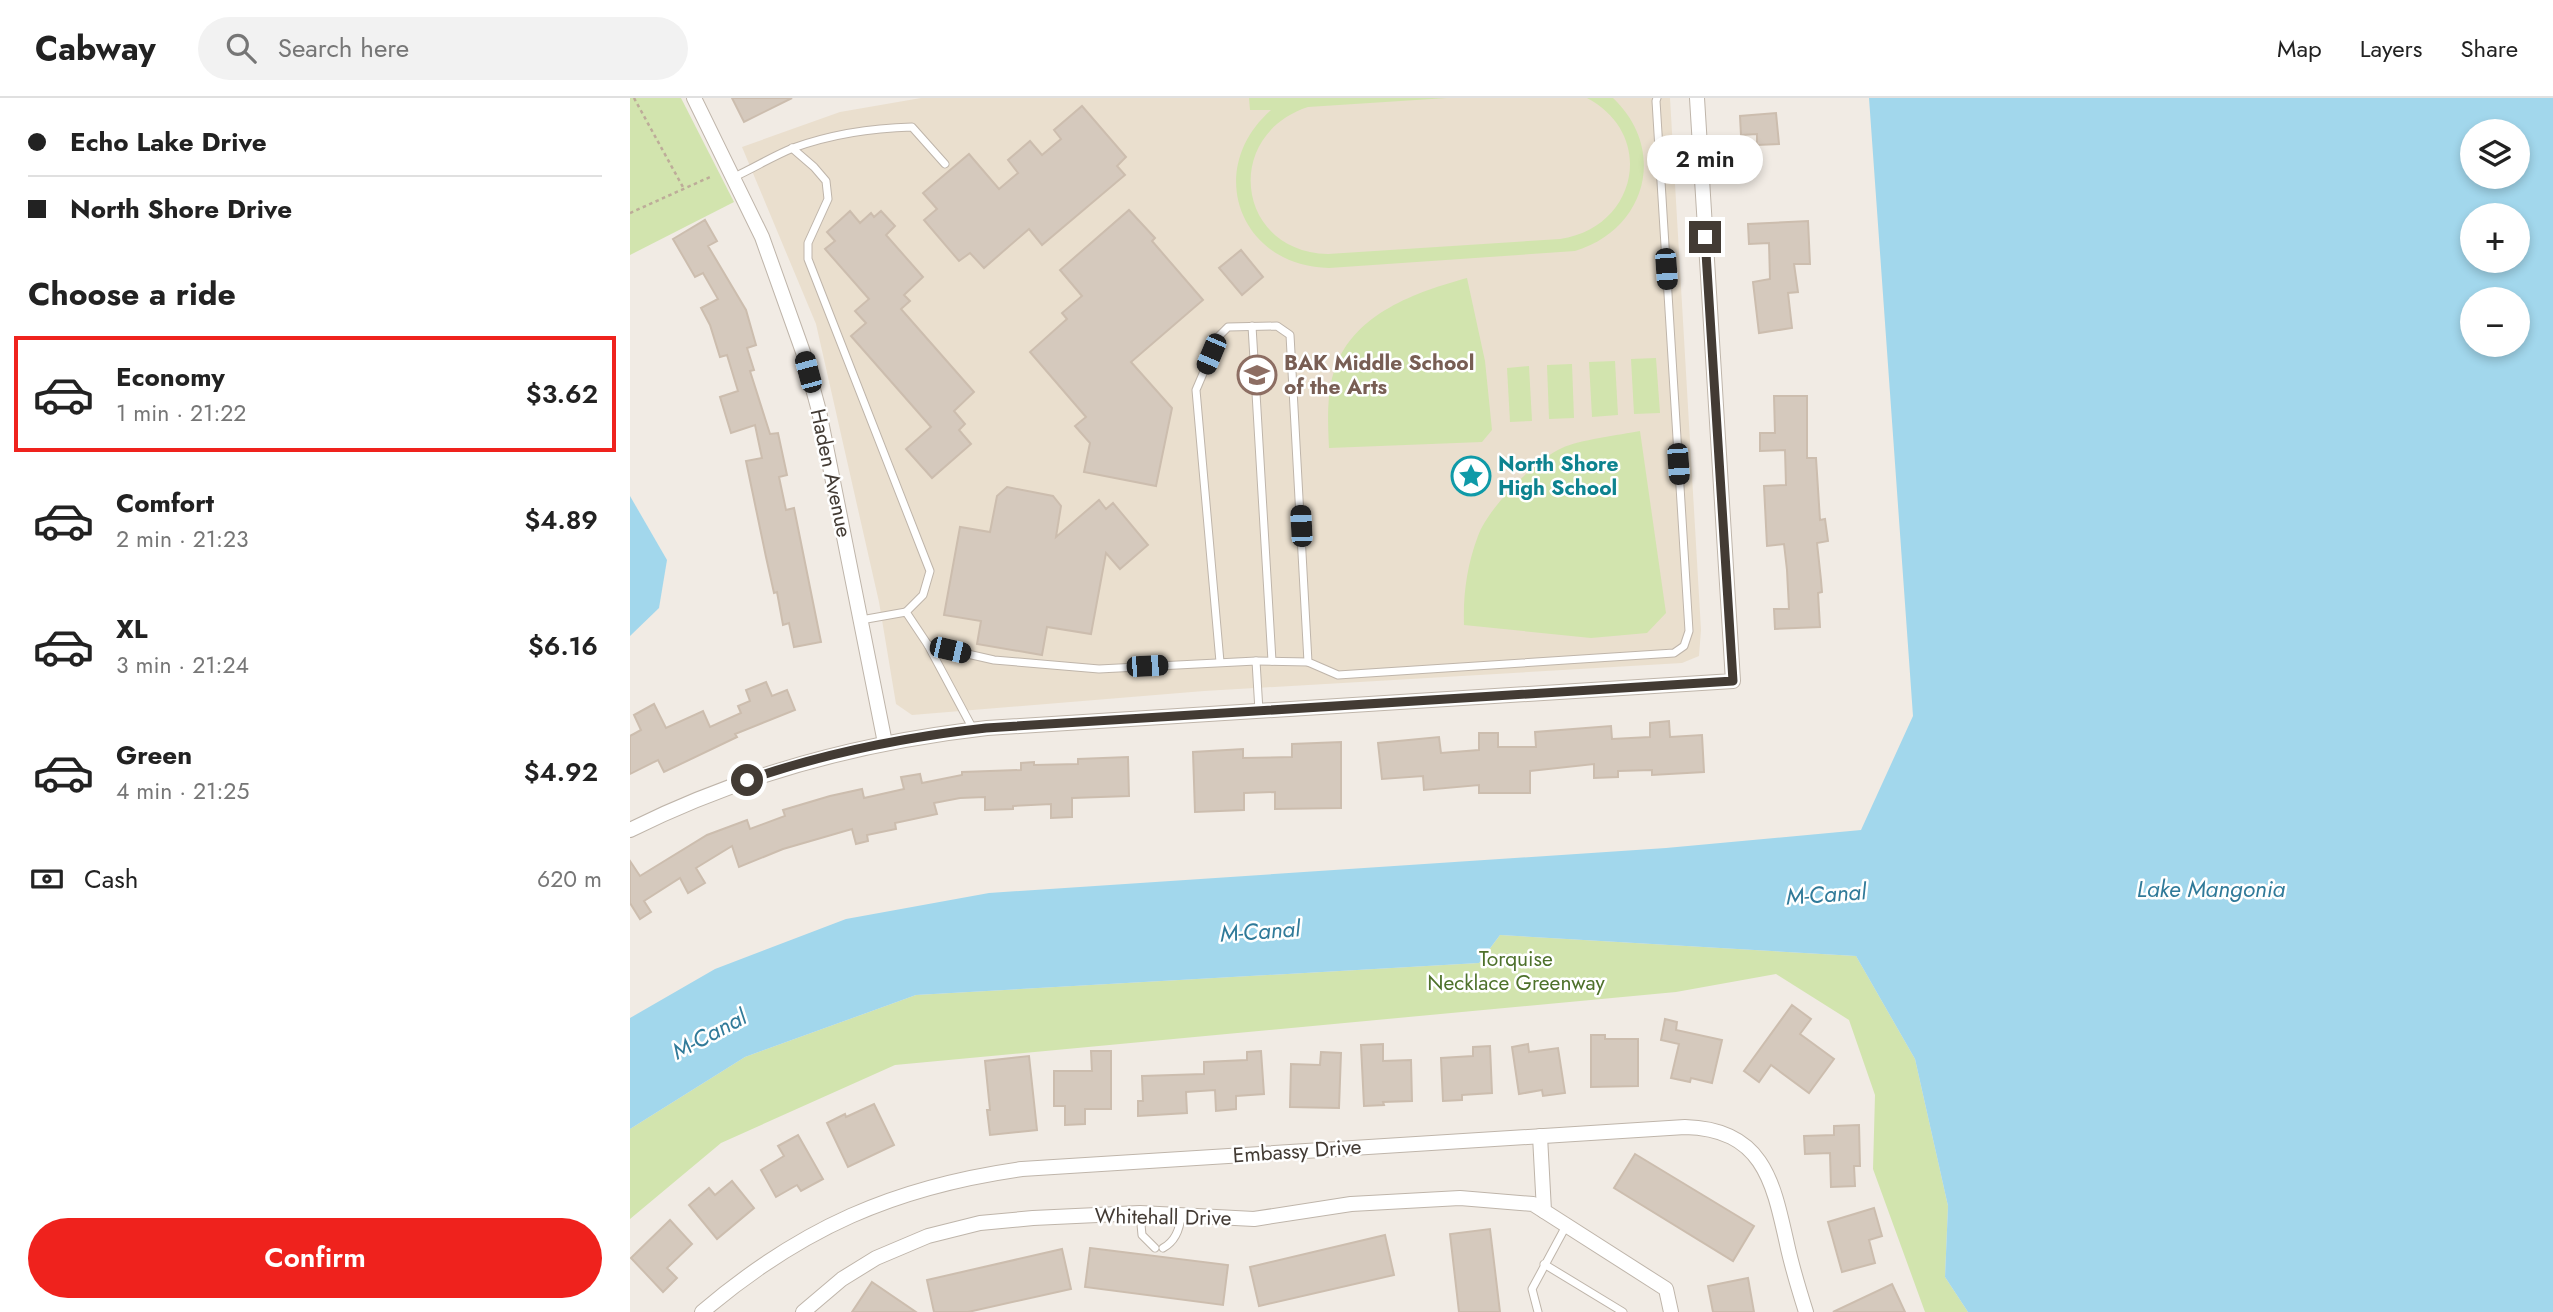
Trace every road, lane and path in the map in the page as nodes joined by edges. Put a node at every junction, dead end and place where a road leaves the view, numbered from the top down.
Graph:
1 (634, 98) edge
2 (694, 98) edge
3 (1657, 98) edge
4 (1697, 98) edge
5 (792, 148) junction
6 (945, 164) dead end
7 (710, 177) dead end
8 (734, 177) junction
9 (684, 189) junction
10 (630, 213) edge
11 (1252, 326) junction
12 (906, 612) junction
13 (861, 620) junction
14 (928, 645) junction
15 (1256, 660) junction
16 (1272, 661) junction
17 (1220, 662) junction
18 (1308, 662) junction
19 (1259, 710) junction
20 (973, 729) junction
21 (885, 743) junction
22 (630, 830) edge
23 (1540, 1136) junction
24 (1544, 1211) junction
25 (1140, 1213) junction
26 (1181, 1215) junction
27 (1566, 1226) junction
28 (1544, 1264) junction
29 (702, 1312) edge
30 (803, 1312) edge
31 (1538, 1312) edge
32 (1623, 1312) edge
33 (1671, 1312) edge
34 (1806, 1312) edge

1 - 9 path
2 - 8 street, Haden Avenue
3 - 18 lane
4 - 19 street
5 - 6 lane
5 - 8 lane
5 - 12 lane
7 - 9 path
8 - 13 street, Haden Avenue
9 - 10 path
11 - 16 lane
11 - 17 lane
11 - 18 lane
12 - 13 lane
12 - 14 lane
13 - 21 street, Haden Avenue
14 - 17 lane
14 - 20 lane
15 - 16 lane
15 - 17 lane
15 - 19 lane
16 - 18 lane
19 - 20 street
20 - 21 street
21 - 22 street
23 - 24 street
23 - 29 street, Embassy Drive
23 - 34 street, Embassy Drive
24 - 26 street, Whitehall Drive
24 - 27 street, Whitehall Drive
25 - 26 street, Whitehall Drive
25 - 26 lane
25 - 30 street, Whitehall Drive
27 - 28 lane
27 - 33 street, Whitehall Drive
28 - 31 lane
28 - 32 lane

